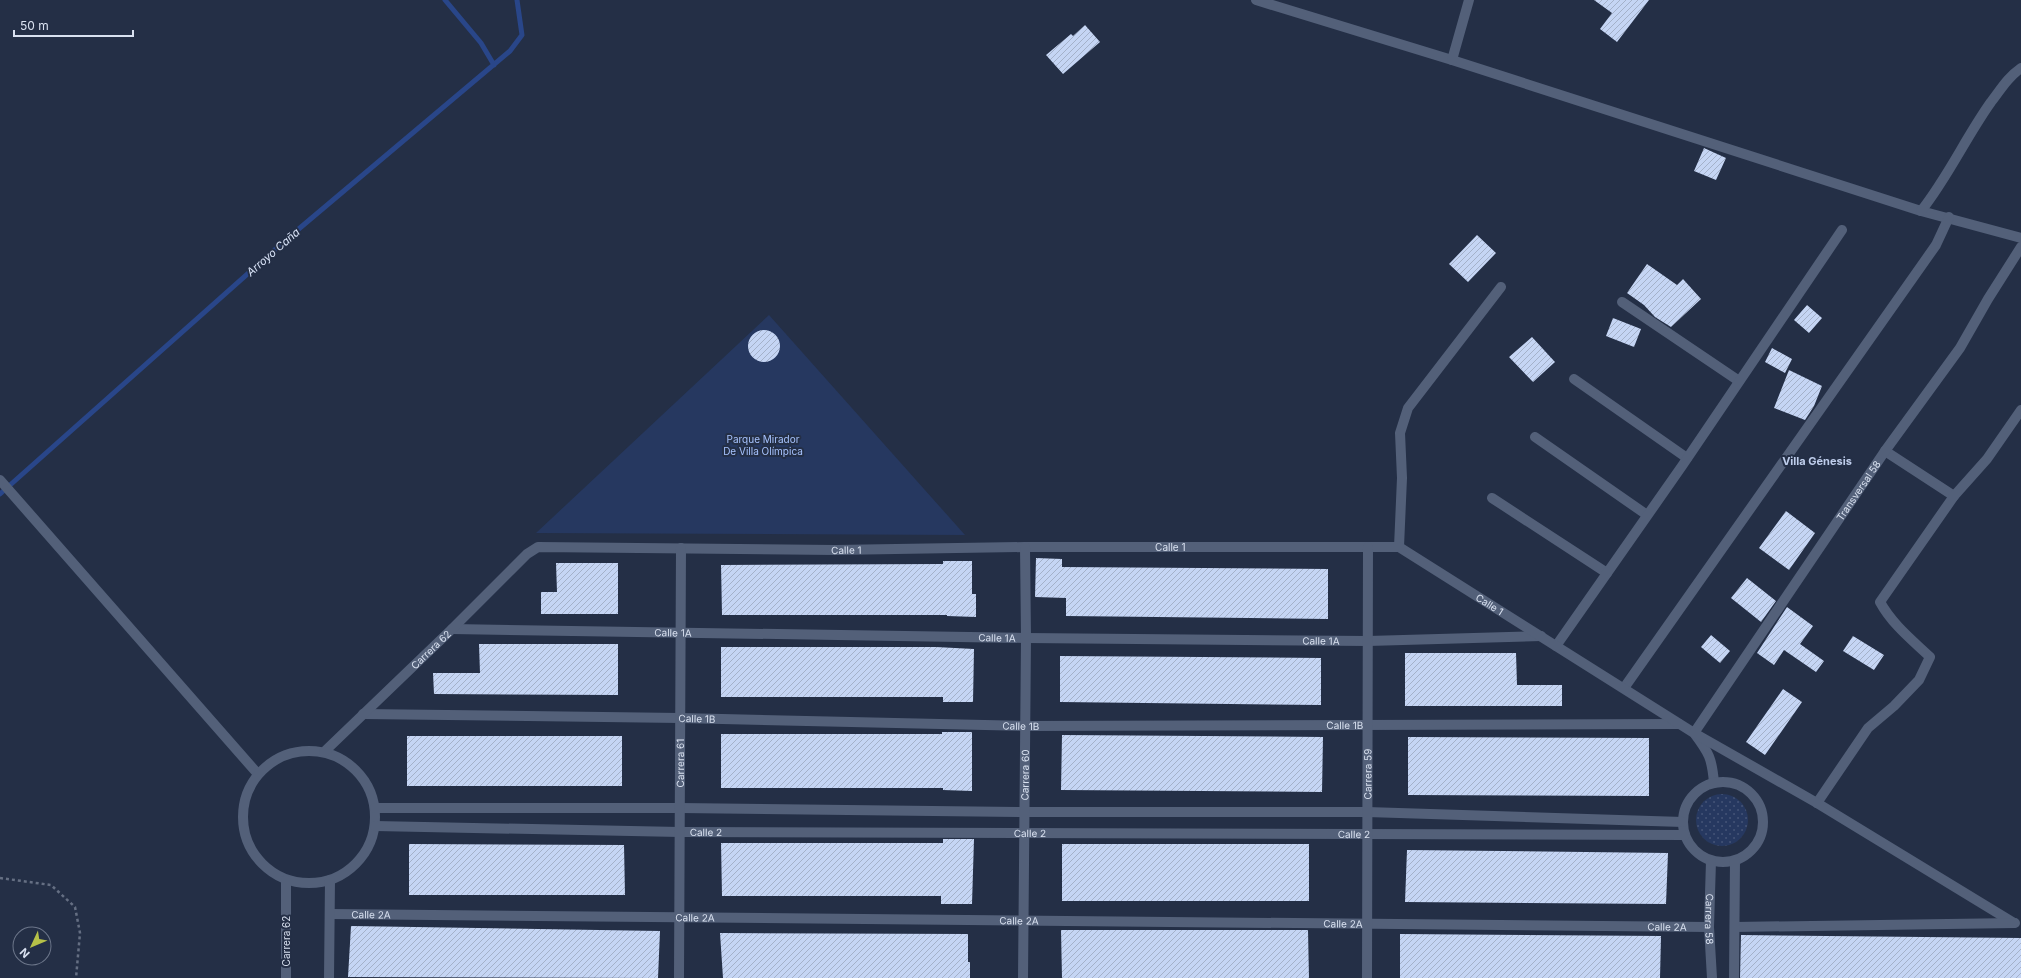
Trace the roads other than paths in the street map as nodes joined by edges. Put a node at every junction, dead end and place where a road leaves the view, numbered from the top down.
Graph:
1 (1256, 0) edge
2 (1469, 0) edge
3 (1452, 60) junction
4 (2021, 68) edge
5 (1921, 211) junction
6 (1949, 217) junction
7 (1842, 230) dead end
8 (2021, 238) edge
9 (2021, 247) edge
10 (1501, 287) dead end
11 (1622, 302) dead end
12 (1574, 379) dead end
13 (1739, 381) junction
14 (2021, 410) edge
15 (1535, 437) dead end
16 (1885, 451) junction
17 (1687, 458) junction
18 (0, 480) edge
19 (1954, 496) junction
20 (1492, 498) dead end
21 (1647, 516) junction
22 (538, 547) joint
23 (1025, 547) junction
24 (1368, 547) junction
25 (1399, 547) junction
26 (681, 548) junction
27 (1607, 573) junction
28 (452, 630) junction
29 (681, 632) junction
30 (1541, 636) junction
31 (1026, 638) junction
32 (1368, 641) junction
33 (1556, 646) junction
34 (1624, 688) junction
35 (363, 714) junction
36 (680, 718) junction
37 (1679, 724) junction
38 (1026, 726) junction
39 (1368, 726) junction
40 (1694, 733) junction
41 (324, 752) junction
42 (257, 773) junction
43 (1714, 783) junction
44 (1817, 803) junction
45 (375, 808) junction
46 (680, 808) junction
47 (1025, 812) junction
48 (1367, 812) junction
49 (1683, 822) junction
50 (375, 826) junction
51 (680, 832) junction
52 (1367, 833) junction
53 (1024, 834) junction
54 (1685, 835) junction
55 (1711, 861) junction
56 (1735, 861) junction
57 (286, 880) junction
58 (330, 880) junction
59 (330, 914) junction
60 (680, 918) junction
61 (1024, 921) junction
62 (2018, 923) edge
63 (1367, 924) junction
64 (1709, 927) junction
65 (1735, 927) junction
66 (286, 978) edge
67 (329, 978) edge
68 (679, 978) edge
69 (1023, 978) edge
70 (1367, 978) edge
71 (1712, 978) edge
72 (1734, 978) edge

1 - 3 street
2 - 3 street
3 - 5 street
4 - 5 street
5 - 6 street
6 - 8 street
6 - 34 street
7 - 13 street
9 - 16 street, Transversal 58
10 - 25 street
11 - 13 street
12 - 17 street
13 - 17 street
14 - 19 street
15 - 21 street
16 - 19 street
16 - 40 street, Transversal 58
17 - 21 street
18 - 42 street
19 - 44 street
20 - 27 street
21 - 27 street
22 - 26 street, Calle 1
22 - 28 street, Carrera 62
23 - 24 street, Calle 1
23 - 26 street, Calle 1
23 - 31 street, Carrera 60
24 - 25 street, Calle 1
24 - 32 street, Carrera 59
25 - 30 street, Calle 1
26 - 29 street, Carrera 61
27 - 33 street
28 - 29 street, Calle 1A
28 - 35 street, Carrera 62
29 - 31 street, Calle 1A
29 - 36 street, Carrera 61
30 - 32 street, Calle 1A
30 - 33 street, Calle 1
31 - 32 street, Calle 1A
31 - 38 street, Carrera 60
32 - 39 street, Carrera 59
33 - 34 street, Calle 1
34 - 37 street, Calle 1
35 - 36 street, Calle 1B
35 - 41 street, Carrera 62
36 - 38 street, Calle 1B
36 - 46 street, Carrera 61
37 - 39 street, Calle 1B
37 - 40 street, Calle 1
38 - 39 street, Calle 1B
38 - 47 street, Carrera 60
39 - 48 street, Carrera 59
40 - 43 street, Calle 1
40 - 44 street
41 - 42 street
41 - 45 street
42 - 57 street
43 - 49 street
43 - 56 street
44 - 62 street
45 - 46 street
45 - 50 street
46 - 47 street
46 - 51 street, Carrera 61
47 - 48 street
47 - 53 street, Carrera 60
48 - 49 street
48 - 52 street, Carrera 59
49 - 54 street
50 - 51 street, Calle 2
50 - 58 street
51 - 53 street, Calle 2
51 - 60 street, Carrera 61
52 - 53 street, Calle 2
52 - 54 street, Calle 2
52 - 63 street, Carrera 59
53 - 61 street, Carrera 60
54 - 55 street
55 - 56 street
55 - 64 street, Carrera 58
56 - 65 street
57 - 58 street
57 - 66 street, Carrera 62
58 - 59 street
59 - 60 street, Calle 2A
59 - 67 street
60 - 61 street, Calle 2A
60 - 68 street, Carrera 61
61 - 63 street, Calle 2A
61 - 69 street, Carrera 60
62 - 65 street
63 - 64 street, Calle 2A
63 - 70 street, Carrera 59
64 - 71 street, Carrera 58
65 - 72 street

